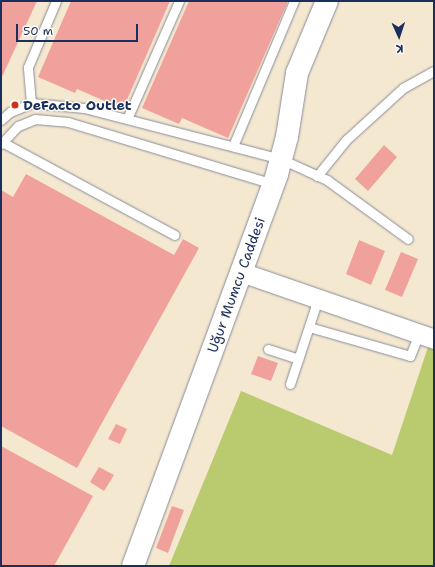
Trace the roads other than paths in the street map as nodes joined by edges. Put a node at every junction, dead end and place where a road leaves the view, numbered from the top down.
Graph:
1 (56, 1) edge
2 (179, 1) edge
3 (294, 1) edge
4 (327, 1) edge
5 (434, 71) edge
6 (32, 103) junction
7 (127, 119) junction
8 (1, 120) edge
9 (2, 143) edge
10 (233, 146) junction
11 (281, 159) junction
12 (317, 176) junction
13 (274, 184) junction
14 (174, 235) dead end
15 (408, 239) dead end
16 (241, 272) junction
17 (318, 299) junction
18 (309, 326) junction
19 (426, 336) edge
20 (268, 349) dead end
21 (298, 359) junction
22 (290, 384) dead end
23 (133, 566) edge

1 - 6 lane
2 - 7 lane
3 - 10 lane
4 - 11 street, Uğur Mumcu Caddesi
5 - 12 lane
6 - 7 lane
6 - 8 lane
7 - 10 lane
9 - 13 lane
9 - 14 lane
10 - 11 lane
11 - 12 lane
11 - 13 street, Uğur Mumcu Caddesi
12 - 15 lane
13 - 16 street, Uğur Mumcu Caddesi
16 - 17 street
16 - 23 street, Uğur Mumcu Caddesi
17 - 18 lane
17 - 19 street
18 - 19 lane
18 - 21 lane
20 - 21 lane
21 - 22 lane

